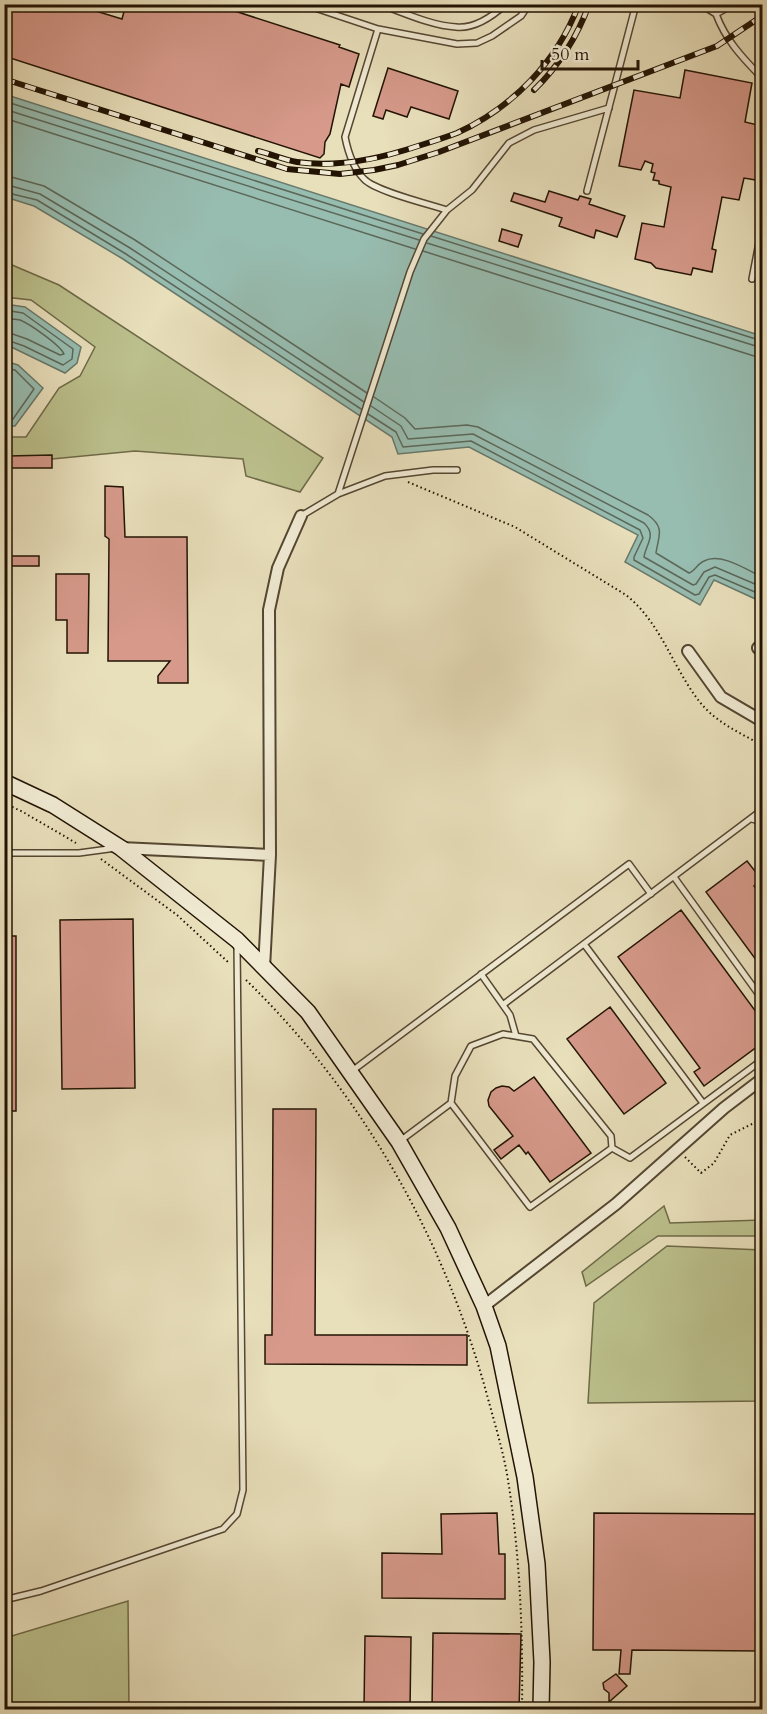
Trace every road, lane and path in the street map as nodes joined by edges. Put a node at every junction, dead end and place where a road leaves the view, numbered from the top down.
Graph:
1 (303, 4) edge
2 (380, 4) edge
3 (506, 4) edge
4 (529, 4) edge
5 (636, 4) edge
6 (700, 4) edge
7 (734, 4) edge
8 (716, 14) junction
9 (378, 29) junction
10 (762, 78) edge
11 (609, 108) junction
12 (587, 191) dead end
13 (447, 210) junction
14 (762, 227) edge
15 (752, 279) dead end
16 (457, 470) dead end
17 (407, 482) dead end
18 (338, 495) junction
19 (301, 516) joint
20 (688, 651) dead end
21 (762, 721) edge
22 (762, 745) edge
23 (4, 782) edge
24 (4, 803) edge
25 (762, 810) edge
26 (752, 819) junction
27 (762, 822) edge
28 (121, 848) junction
29 (89, 852) junction
30 (4, 854) edge
31 (270, 855) junction
32 (674, 877) junction
33 (651, 894) junction
34 (237, 940) junction
35 (584, 944) junction
36 (264, 968) junction
37 (237, 971) junction
38 (481, 974) junction
39 (762, 999) edge
40 (504, 1004) junction
41 (516, 1036) junction
42 (762, 1060) edge
43 (351, 1072) junction
44 (762, 1079) edge
45 (451, 1103) junction
46 (703, 1103) junction
47 (762, 1119) edge
48 (399, 1142) junction
49 (612, 1148) junction
50 (677, 1149) junction
51 (484, 1306) junction
52 (4, 1599) edge
53 (522, 1710) edge
54 (541, 1710) edge

1 - 9 lane
2 - 3 lane
4 - 9 lane
5 - 11 lane
6 - 8 lane
7 - 8 lane
8 - 10 lane
9 - 13 lane
11 - 12 lane
11 - 13 lane
13 - 18 lane
14 - 15 lane
16 - 18 lane
17 - 22 path
18 - 19 lane
19 - 31 street
20 - 21 street
23 - 28 street
24 - 29 path
25 - 26 lane
26 - 27 lane
26 - 32 lane
28 - 29 lane
28 - 31 street
28 - 34 street
29 - 30 lane
29 - 37 path
31 - 36 street
32 - 33 lane
32 - 39 lane
33 - 35 lane
33 - 38 lane
34 - 36 street
34 - 37 lane
35 - 40 lane
35 - 46 lane
36 - 43 street
37 - 52 lane
37 - 53 path
38 - 40 lane
38 - 43 lane
40 - 41 lane
41 - 45 lane
41 - 49 lane
42 - 46 lane
43 - 48 street
44 - 50 street
45 - 48 lane
45 - 49 lane
46 - 49 lane
47 - 50 path
48 - 51 street
50 - 51 street
51 - 54 street

